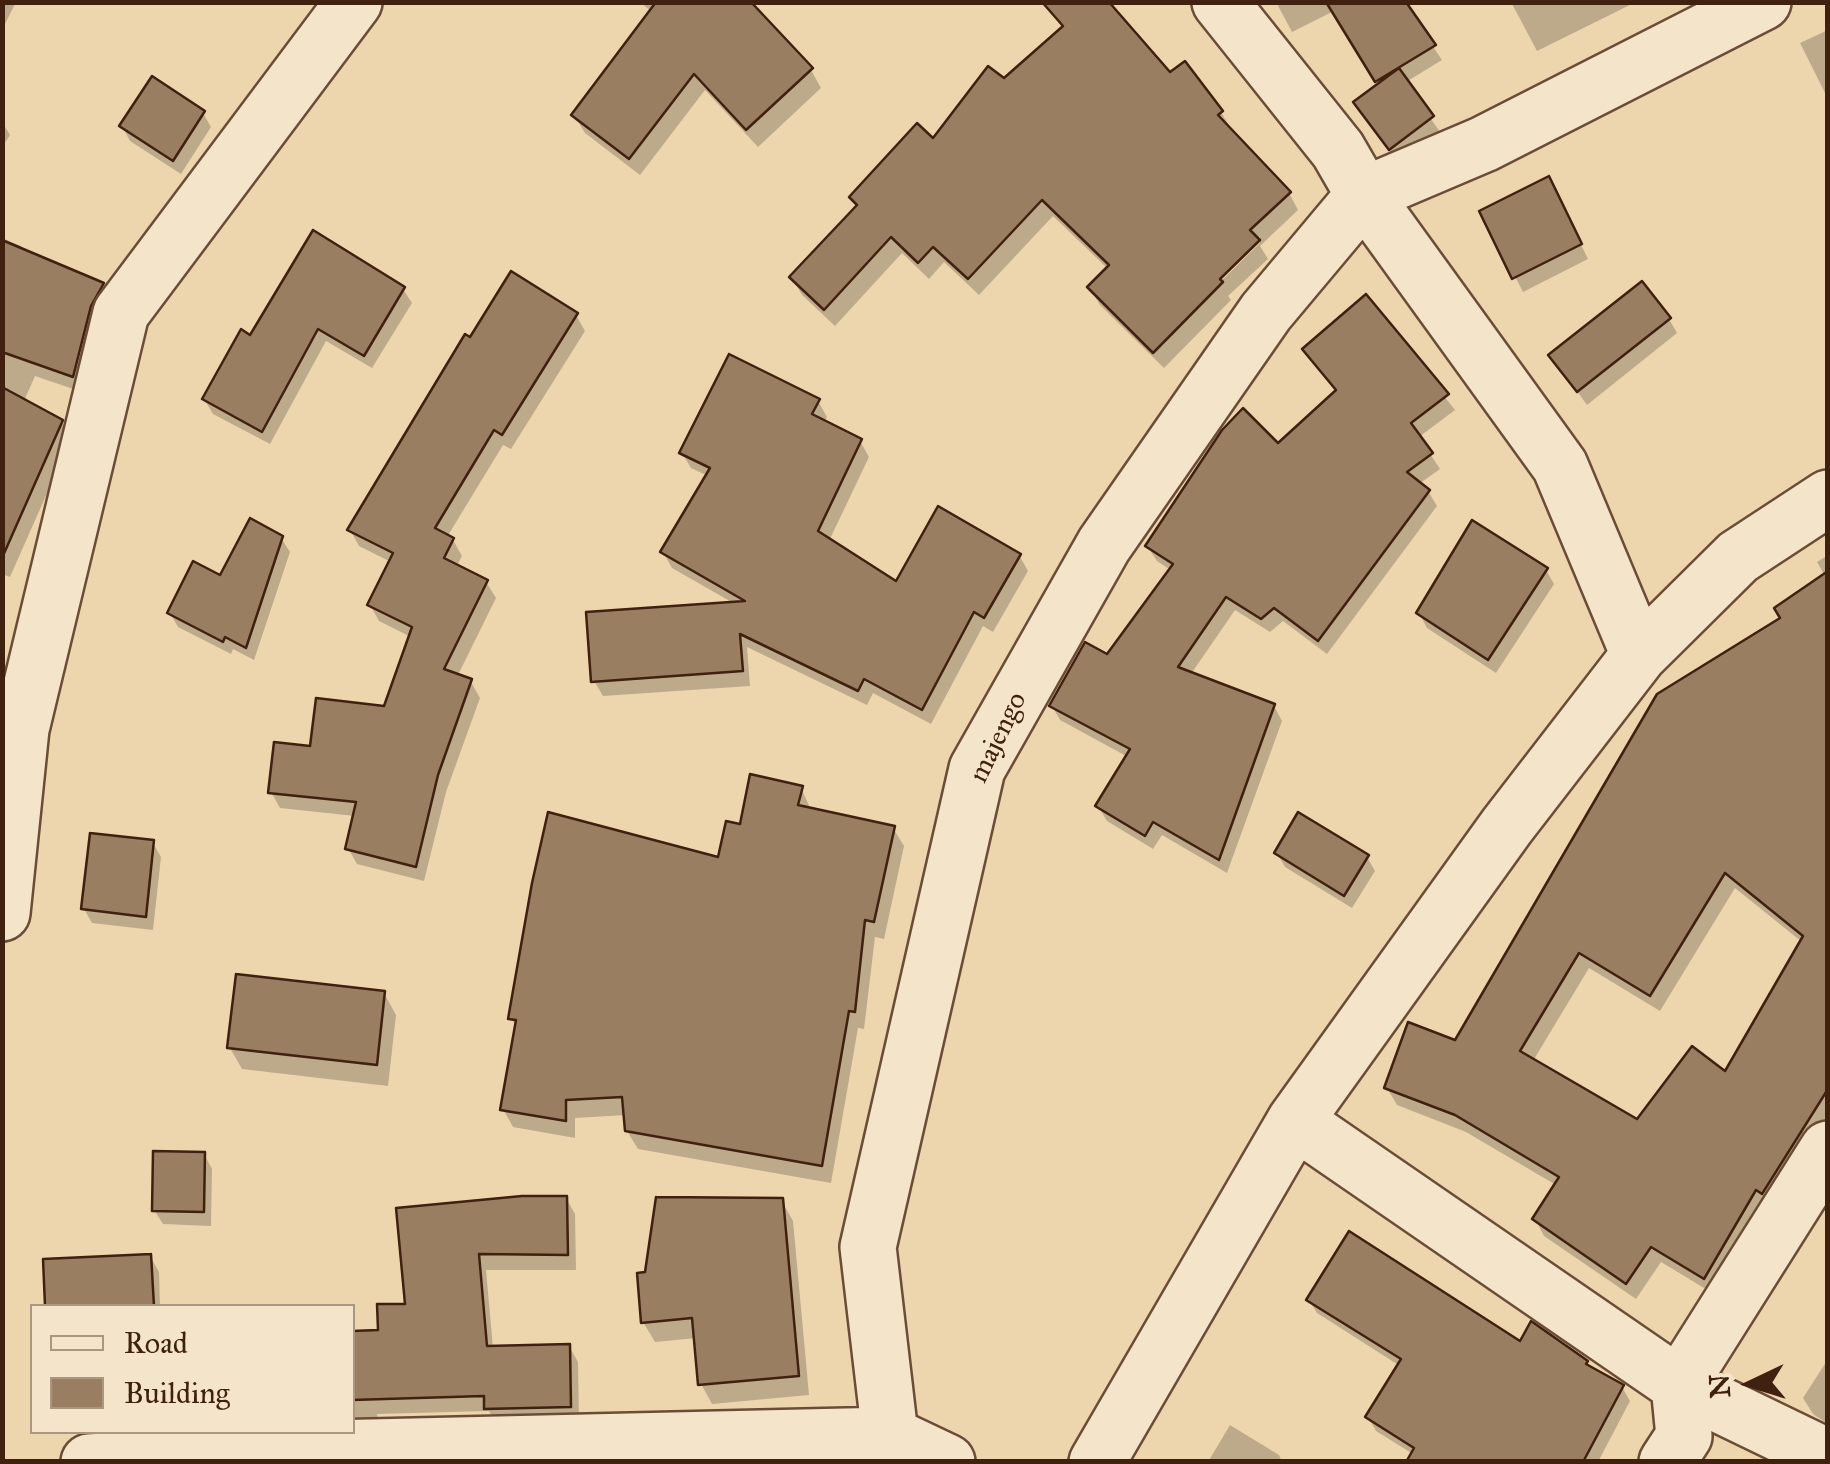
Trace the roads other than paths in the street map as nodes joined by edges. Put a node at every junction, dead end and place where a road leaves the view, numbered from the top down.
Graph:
1 (354, 2) edge
2 (1220, 2) edge
3 (1763, 2) edge
4 (1364, 195) junction
5 (1828, 498) edge
6 (1640, 656) junction
7 (2, 913) edge
8 (1294, 1121) junction
9 (1828, 1148) edge
10 (1679, 1385) junction
11 (895, 1448) edge
12 (1828, 1457) edge
13 (90, 1462) edge
14 (947, 1462) edge
15 (1096, 1462) edge
16 (1667, 1462) edge

1 - 7 street
2 - 4 street
3 - 4 street
4 - 6 street
4 - 11 street, majengo
5 - 6 street
6 - 8 street
8 - 10 street
8 - 15 street
9 - 10 street
10 - 12 street
10 - 16 street
11 - 13 street
11 - 14 street

